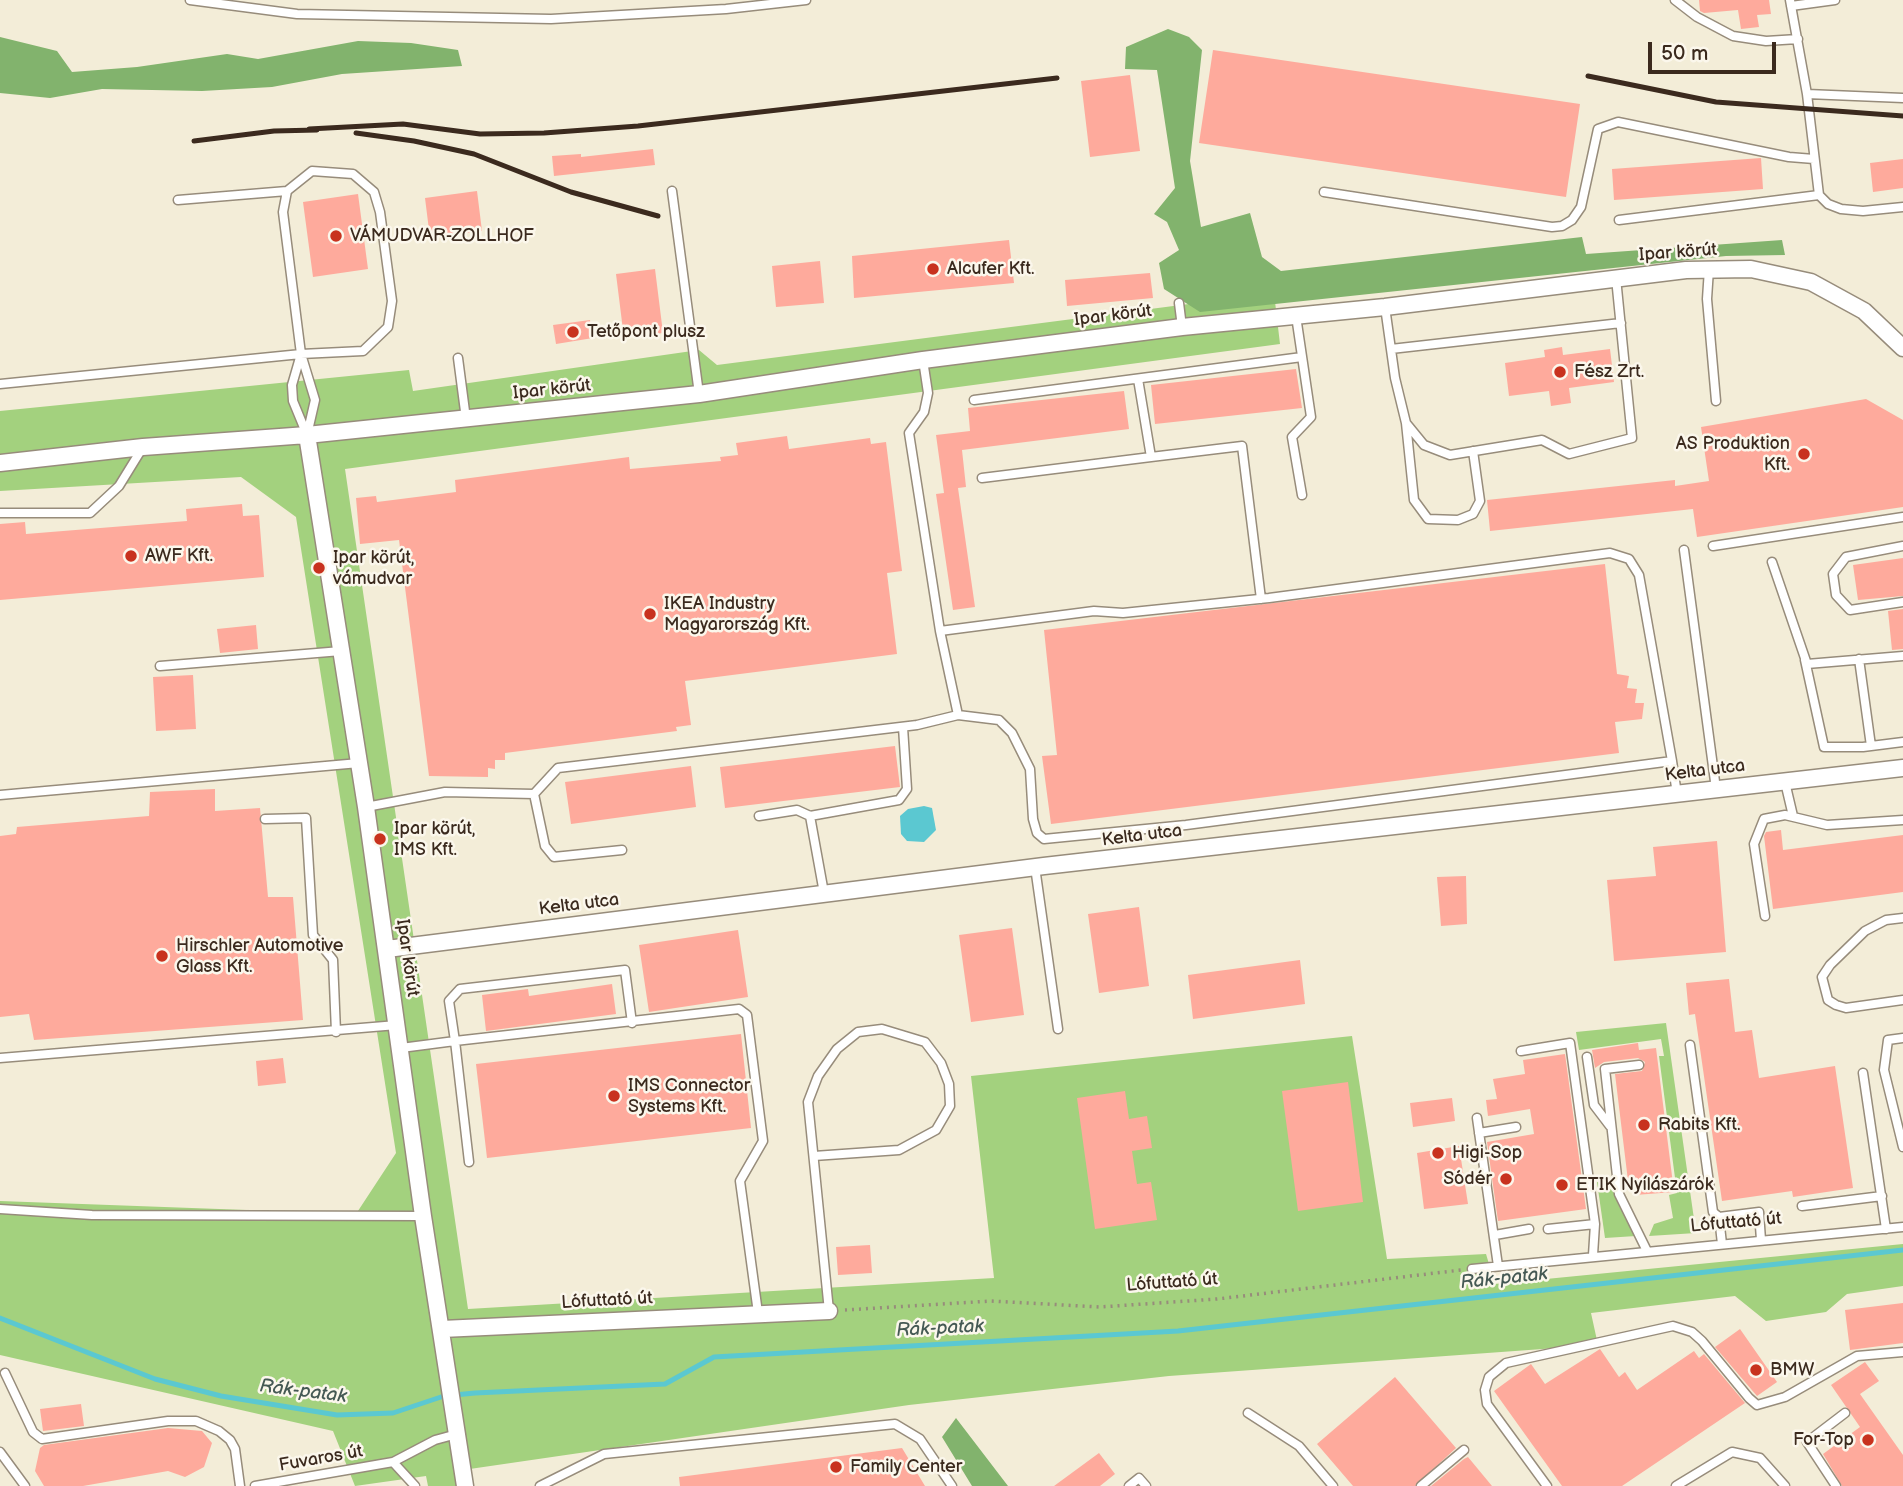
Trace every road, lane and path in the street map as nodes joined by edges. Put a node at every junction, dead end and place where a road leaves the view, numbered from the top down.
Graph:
1 (190, 0) edge
2 (806, 0) edge
3 (1675, 0) edge
4 (1835, 0) edge
5 (1791, 3) edge
6 (1798, 39) junction
7 (1807, 94) junction
8 (1903, 98) edge
9 (1814, 159) junction
10 (287, 191) junction
11 (672, 191) dead end
12 (1324, 192) dead end
13 (1819, 195) junction
14 (178, 200) dead end
15 (1903, 208) edge
16 (1619, 220) dead end
17 (1709, 269) junction
18 (1616, 278) junction
19 (1180, 303) dead end
20 (1385, 307) junction
21 (1296, 316) junction
22 (1620, 323) junction
23 (1182, 327) junction
24 (1903, 348) edge
25 (1391, 349) junction
26 (301, 354) junction
27 (1303, 357) junction
28 (458, 358) dead end
29 (923, 360) junction
30 (1138, 379) junction
31 (0, 384) edge
32 (699, 394) junction
33 (974, 400) dead end
34 (1716, 401) dead end
35 (466, 419) junction
36 (1406, 423) junction
37 (307, 435) junction
38 (143, 447) junction
39 (1473, 451) junction
40 (1151, 457) junction
41 (0, 463) edge
42 (982, 478) dead end
43 (1302, 495) dead end
44 (0, 513) edge
45 (1903, 517) edge
46 (1713, 546) dead end
47 (1903, 546) edge
48 (1684, 550) dead end
49 (1772, 562) dead end
50 (1261, 598) junction
51 (1903, 602) edge
52 (940, 631) junction
53 (341, 651) junction
54 (1903, 656) edge
55 (1805, 658) junction
56 (1859, 659) junction
57 (160, 666) dead end
58 (958, 715) junction
59 (903, 727) junction
60 (1903, 742) edge
61 (1871, 746) junction
62 (1672, 761) junction
63 (359, 763) junction
64 (1903, 768) edge
65 (1785, 782) junction
66 (1716, 789) junction
67 (534, 794) junction
68 (1677, 794) junction
69 (0, 795) edge
70 (366, 807) junction
71 (759, 816) dead end
72 (810, 816) junction
73 (1793, 816) junction
74 (265, 818) dead end
75 (1903, 820) edge
76 (622, 850) dead end
77 (1035, 867) junction
78 (824, 893) junction
79 (1765, 916) dead end
80 (1903, 918) edge
81 (387, 949) junction
82 (1903, 1000) edge
83 (632, 1023) junction
84 (397, 1025) junction
85 (1058, 1030) dead end
86 (336, 1032) junction
87 (1903, 1038) edge
88 (455, 1041) junction
89 (1689, 1045) dead end
90 (401, 1048) junction
91 (1521, 1051) dead end
92 (1587, 1057) dead end
93 (0, 1058) edge
94 (1639, 1065) dead end
95 (1863, 1073) dead end
96 (1477, 1118) dead end
97 (1516, 1127) dead end
98 (1612, 1128) junction
99 (1479, 1133) junction
100 (1903, 1147) edge
101 (814, 1156) junction
102 (469, 1162) dead end
103 (1882, 1196) junction
104 (1802, 1206) dead end
105 (0, 1209) edge
106 (423, 1216) junction
107 (1719, 1217) junction
108 (1595, 1224) junction
109 (1903, 1227) edge
110 (1529, 1229) dead end
111 (1548, 1229) dead end
112 (1886, 1229) junction
113 (1495, 1236) junction
114 (1761, 1241) junction
115 (1722, 1244) junction
116 (1647, 1251) junction
117 (1593, 1255) junction
118 (1499, 1266) junction
119 (1472, 1269) joint
120 (829, 1311) junction
121 (758, 1312) junction
122 (442, 1329) junction
123 (1903, 1352) edge
124 (5, 1373) dead end
125 (1248, 1413) dead end
126 (1844, 1413) dead end
127 (457, 1434) junction
128 (1464, 1450) dead end
129 (0, 1452) edge
130 (393, 1462) junction
131 (297, 1482) edge
132 (25, 1486) edge
133 (240, 1486) edge
134 (255, 1486) edge
135 (415, 1486) edge
136 (466, 1486) edge
137 (540, 1486) edge
138 (952, 1486) edge
139 (1129, 1486) edge
140 (1146, 1486) edge
141 (1333, 1486) edge
142 (1421, 1486) edge
143 (1547, 1486) edge
144 (1676, 1486) edge
145 (1785, 1486) edge
146 (1836, 1486) edge

1 - 2 lane
3 - 6 lane
4 - 5 lane
5 - 6 lane
6 - 7 lane
7 - 8 lane
7 - 9 lane
9 - 12 lane
9 - 13 lane
10 - 14 lane
10 - 26 lane
10 - 26 lane
11 - 32 lane
13 - 15 lane
13 - 16 lane
17 - 18 street, Ipar körút
17 - 24 street, Ipar körút
17 - 34 lane
18 - 20 street, Ipar körút
18 - 22 lane
19 - 23 lane
20 - 21 street, Ipar körút
20 - 25 lane
21 - 23 street, Ipar körút
21 - 27 lane
22 - 25 lane
22 - 39 lane
23 - 29 street, Ipar körút
25 - 36 lane
26 - 31 lane
26 - 37 lane
26 - 37 lane
27 - 30 lane
27 - 43 lane
28 - 35 lane
29 - 32 street, Ipar körút
29 - 52 lane
30 - 33 lane
30 - 40 lane
32 - 35 street, Ipar körút
35 - 37 street, Ipar körút
36 - 39 lane
36 - 39 lane
37 - 38 street, Ipar körút
37 - 53 street, Ipar körút
38 - 41 street, Ipar körút
38 - 44 lane
40 - 42 lane
40 - 50 lane
45 - 46 lane
47 - 51 lane
48 - 66 lane
49 - 55 lane
50 - 52 lane
50 - 62 lane
52 - 58 lane
53 - 57 lane
53 - 63 street, Ipar körút
54 - 56 lane
55 - 56 lane
55 - 61 lane
56 - 61 lane
58 - 59 lane
58 - 62 lane
59 - 67 lane
59 - 72 lane
60 - 61 lane
62 - 68 lane
63 - 69 lane
63 - 70 street, Ipar körút
64 - 65 street, Kelta utca
65 - 66 street, Kelta utca
65 - 73 lane
66 - 68 street, Kelta utca
67 - 70 lane
67 - 76 lane
68 - 77 street, Kelta utca
70 - 81 street, Ipar körút
71 - 72 lane
72 - 78 lane
73 - 75 lane
73 - 79 lane
74 - 86 lane
77 - 78 street, Kelta utca
77 - 85 lane
78 - 81 street, Kelta utca
80 - 82 lane
81 - 84 street, Ipar körút
83 - 88 lane
83 - 88 lane
83 - 121 lane
84 - 86 lane
84 - 90 street, Ipar körút
86 - 93 lane
87 - 100 lane
88 - 90 lane
88 - 102 lane
89 - 107 lane
90 - 106 street, Ipar körút
91 - 108 lane
92 - 98 lane
94 - 98 lane
95 - 103 lane
96 - 99 lane
97 - 99 lane
98 - 116 lane
99 - 113 lane
101 - 101 lane
101 - 120 lane
103 - 104 lane
103 - 112 lane
105 - 106 lane
106 - 122 street, Ipar körút
107 - 114 lane
107 - 115 lane
108 - 111 lane
108 - 117 lane
109 - 112 lane, Lófuttató út
110 - 113 lane
112 - 114 lane, Lófuttató út
113 - 118 lane
114 - 115 lane, Lófuttató út
115 - 116 lane, Lófuttató út
116 - 117 lane, Lófuttató út
117 - 118 lane, Lófuttató út
118 - 119 lane, Lófuttató út
119 - 120 path, Lófuttató út
120 - 121 street, Lófuttató út
121 - 122 street, Lófuttató út
122 - 127 street, Ipar körút
123 - 143 lane
124 - 133 lane
125 - 141 lane
126 - 146 lane
127 - 130 lane, Fuvaros út
127 - 136 street, Ipar körút
128 - 142 lane
129 - 132 lane
130 - 131 lane, Fuvaros út
130 - 135 lane
131 - 134 lane, Fuvaros út
137 - 138 lane
139 - 140 lane
144 - 145 lane

